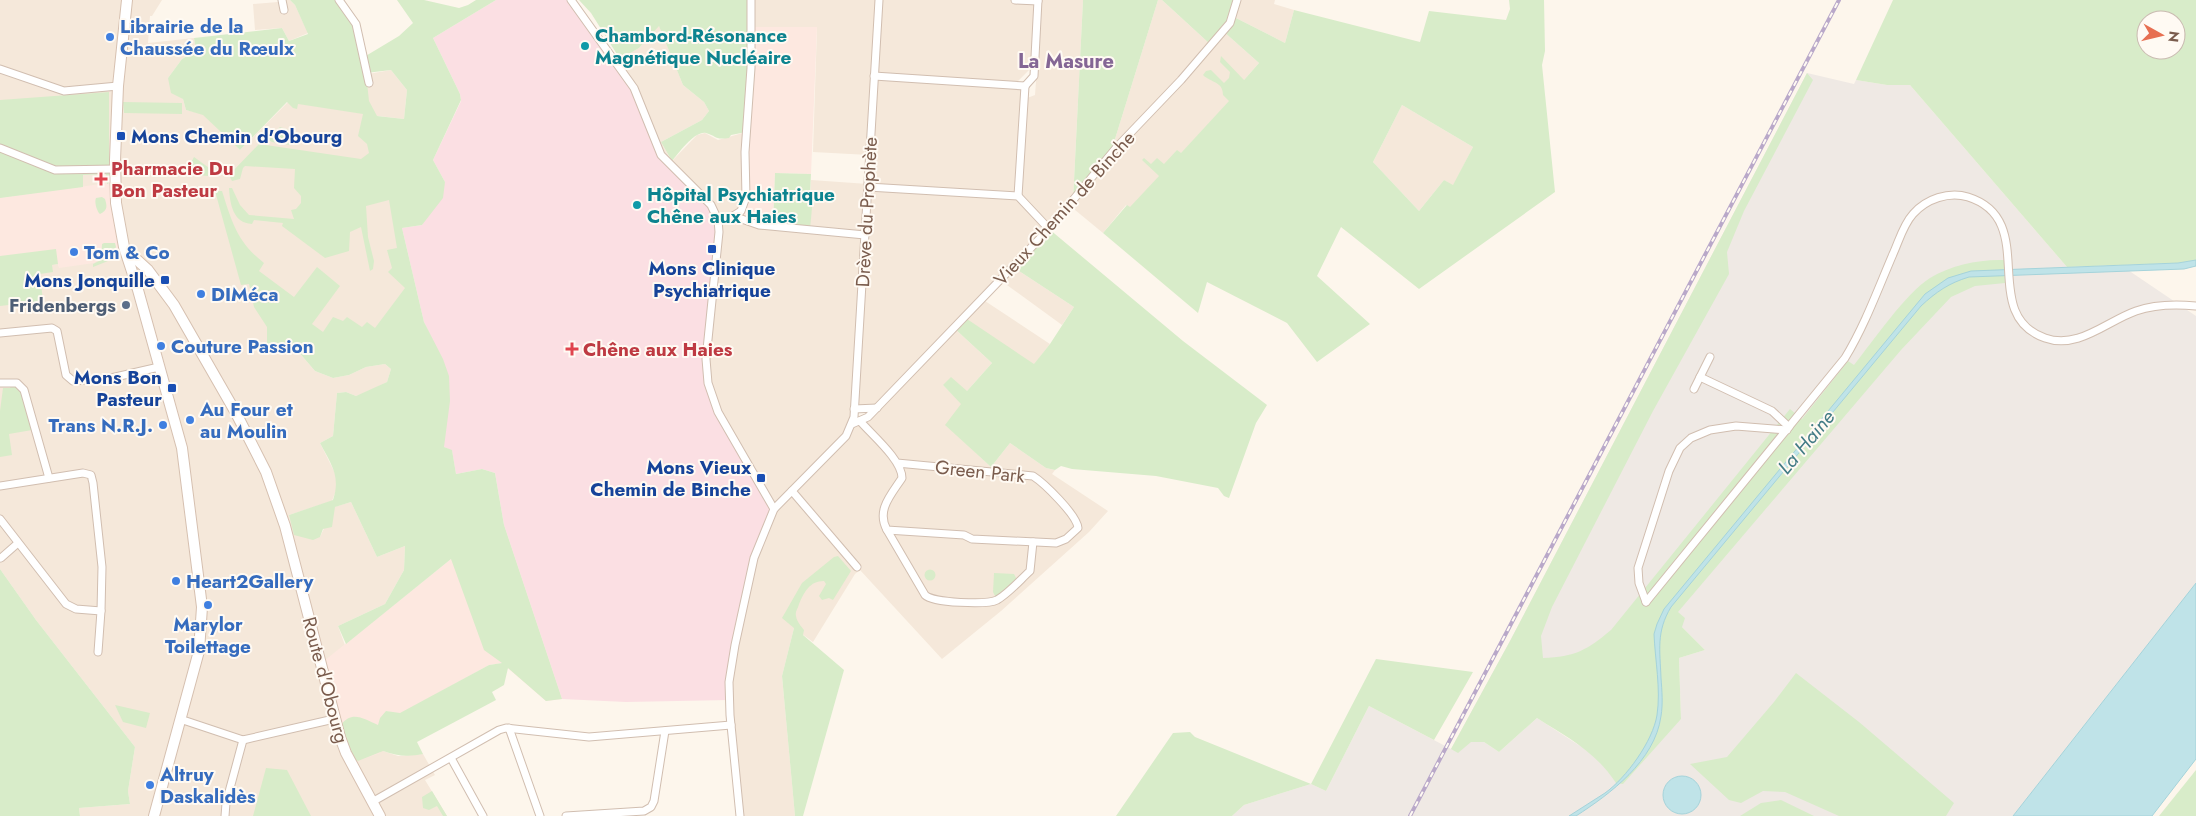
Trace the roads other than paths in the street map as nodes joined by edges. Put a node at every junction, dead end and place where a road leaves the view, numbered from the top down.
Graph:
1 (127, 0) edge
2 (282, 0) edge
3 (339, 0) edge
4 (571, 0) edge
5 (751, 0) edge
6 (879, 0) edge
7 (1015, 0) edge
8 (1237, 0) edge
9 (1038, 1) edge
10 (284, 10) dead end
11 (0, 69) edge
12 (874, 76) junction
13 (369, 83) dead end
14 (118, 86) junction
15 (1025, 86) junction
16 (0, 148) edge
17 (115, 169) junction
18 (868, 187) junction
19 (1018, 196) junction
20 (733, 216) junction
21 (718, 220) junction
22 (1049, 229) junction
23 (865, 235) junction
24 (127, 255) junction
25 (2196, 306) edge
26 (0, 333) edge
27 (1710, 358) dead end
28 (159, 367) junction
29 (1700, 377) junction
30 (0, 383) edge
31 (1694, 389) dead end
32 (854, 408) junction
33 (877, 408) junction
34 (860, 421) junction
35 (852, 424) junction
36 (1788, 428) junction
37 (898, 463) junction
38 (49, 478) junction
39 (0, 486) edge
40 (792, 491) junction
41 (774, 509) junction
42 (0, 519) edge
43 (887, 530) junction
44 (1033, 542) junction
45 (18, 543) junction
46 (1, 558) edge
47 (857, 567) dead end
48 (102, 611) junction
49 (98, 652) dead end
50 (180, 719) junction
51 (334, 719) junction
52 (731, 725) junction
53 (509, 728) junction
54 (664, 731) junction
55 (243, 740) junction
56 (451, 758) junction
57 (372, 802) junction
58 (154, 816) edge
59 (225, 816) edge
60 (380, 816) edge
61 (483, 816) edge
62 (540, 816) edge
63 (566, 816) edge
64 (740, 816) edge

1 - 14 main road
2 - 10 street
3 - 13 street
4 - 21 street
5 - 20 street
6 - 12 street, Drève du Prophète
7 - 9 street
8 - 22 street, Vieux Chemin de Binche
9 - 15 street
11 - 14 street
12 - 15 street
12 - 18 street, Drève du Prophète
14 - 17 main road
15 - 19 street
16 - 17 street
17 - 24 main road
18 - 19 street
18 - 23 street, Drève du Prophète
19 - 22 street
20 - 21 street
20 - 23 street
21 - 41 street
22 - 33 street, Vieux Chemin de Binche
23 - 32 street, Drève du Prophète
24 - 28 main road
24 - 51 main road, Route d'Obourg
25 - 36 street
26 - 28 street
27 - 29 street
28 - 50 main road
29 - 31 street
29 - 36 street
30 - 38 street
32 - 33 street
32 - 35 street, Drève du Prophète
33 - 34 street, Vieux Chemin de Binche
34 - 35 street, Vieux Chemin de Binche
34 - 37 street
35 - 40 street
36 - 36 street
37 - 43 street
37 - 44 street, Green Park
38 - 39 street
38 - 48 street
40 - 41 street
40 - 47 street
41 - 52 street
42 - 45 street
43 - 44 street, Green Park
43 - 44 street
45 - 46 street
45 - 48 street
48 - 49 street
50 - 55 street
50 - 58 main road
51 - 55 street
51 - 57 main road, Route d'Obourg
52 - 54 street
52 - 64 street
53 - 54 street
53 - 56 street
53 - 62 street
54 - 63 street
55 - 59 street
56 - 57 street
56 - 61 street
57 - 60 main road, Route d'Obourg

